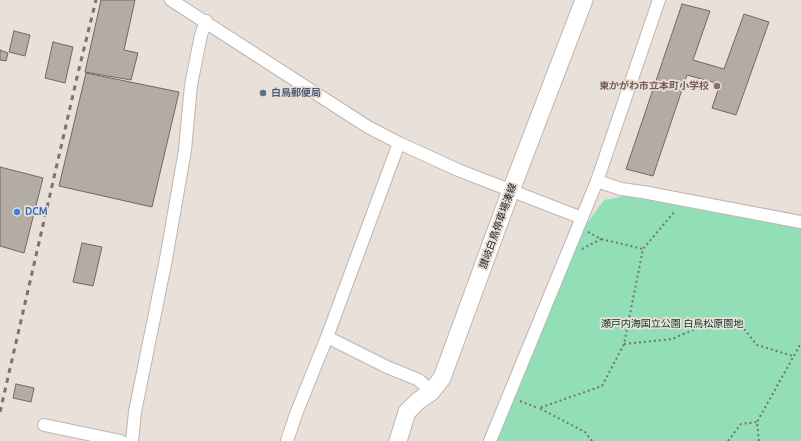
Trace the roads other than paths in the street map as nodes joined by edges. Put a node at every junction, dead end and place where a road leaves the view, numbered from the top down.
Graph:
1 (172, 0) edge
2 (584, 0) edge
3 (659, 0) edge
4 (206, 22) junction
5 (399, 143) junction
6 (597, 181) junction
7 (512, 191) junction
8 (580, 222) junction
9 (801, 222) edge
10 (326, 337) junction
11 (431, 392) junction
12 (44, 425) dead end
13 (121, 441) edge
14 (132, 441) edge
15 (287, 441) edge
16 (398, 441) edge
17 (490, 441) edge

1 - 4 street
2 - 7 main road, 讃岐白鳥停車場湊線
3 - 6 street
4 - 5 street
4 - 14 street
5 - 7 street
5 - 10 street
6 - 8 street
6 - 9 street
7 - 8 street
7 - 11 main road, 讃岐白鳥停車場湊線
8 - 17 street
10 - 11 street
10 - 15 street
11 - 16 main road, 讃岐白鳥停車場湊線
12 - 13 street

